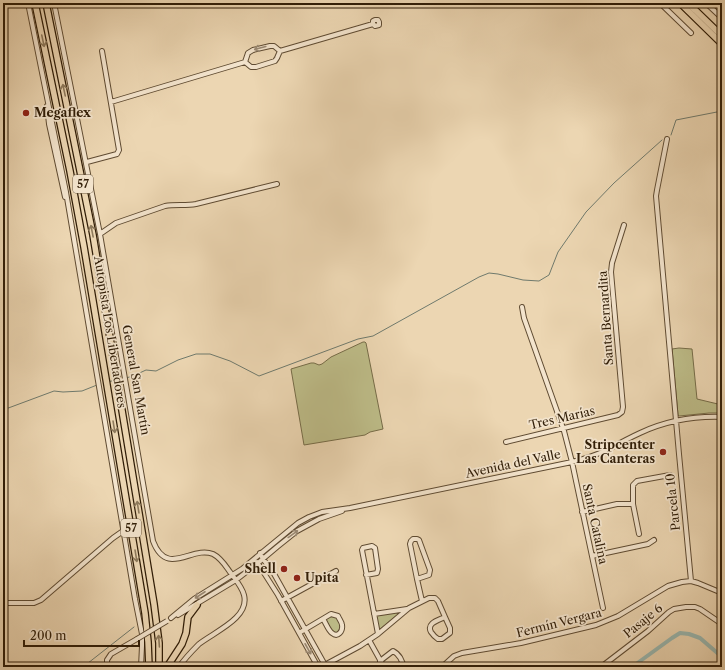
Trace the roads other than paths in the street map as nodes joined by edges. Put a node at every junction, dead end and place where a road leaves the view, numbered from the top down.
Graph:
1 (28, 3) edge
2 (35, 3) edge
3 (46, 3) edge
4 (54, 3) edge
5 (660, 3) edge
6 (680, 3) edge
7 (688, 3) edge
8 (706, 3) edge
9 (722, 18) edge
10 (372, 24) dead end
11 (691, 33) dead end
12 (722, 36) edge
13 (722, 44) edge
14 (102, 51) dead end
15 (280, 51) junction
16 (245, 62) junction
17 (111, 102) junction
18 (667, 139) dead end
19 (86, 162) junction
20 (277, 184) dead end
21 (624, 226) dead end
22 (100, 234) junction
23 (522, 307) dead end
24 (622, 412) joint
25 (722, 417) edge
26 (676, 421) junction
27 (563, 429) junction
28 (506, 442) dead end
29 (572, 462) junction
30 (670, 475) dead end
31 (633, 504) junction
32 (350, 508) junction
33 (582, 512) junction
34 (123, 531) junction
35 (639, 534) dead end
36 (654, 540) dead end
37 (260, 553) junction
38 (592, 556) junction
39 (255, 558) junction
40 (263, 559) junction
41 (258, 563) junction
42 (336, 571) dead end
43 (232, 575) junction
44 (366, 576) junction
45 (417, 579) junction
46 (236, 580) junction
47 (691, 582) junction
48 (722, 593) edge
49 (287, 598) junction
50 (281, 601) junction
51 (422, 601) junction
52 (3, 603) edge
53 (196, 605) junction
54 (409, 608) junction
55 (603, 608) dead end
56 (374, 614) junction
57 (445, 617) junction
58 (171, 618) junction
59 (324, 619) junction
60 (722, 624) edge
61 (304, 629) junction
62 (299, 632) junction
63 (378, 634) junction
64 (369, 640) junction
65 (380, 661) junction
66 (325, 666) edge
67 (107, 667) edge
68 (141, 667) edge
69 (149, 667) edge
70 (159, 667) edge
71 (167, 667) edge
72 (179, 667) edge
73 (384, 667) edge
74 (403, 667) edge
75 (442, 667) edge
76 (602, 667) edge

1 - 34 street
2 -> 69 highway, Autopista Los Libertadores / 57
70 -> 3 highway, Autopista Los Libertadores / 57
4 - 19 street, General San Martín
5 - 11 street
6 - 13 highway
7 - 12 highway
8 - 9 street
10 - 15 street
14 - 17 street
15 - 16 street
15 -> 16 street
16 - 17 street
17 - 19 street
18 - 26 street, Parcela 10
19 - 22 street, General San Martín
20 - 22 street
21 - 24 street, Santa Bernardita
22 - 43 street, General San Martín
23 - 27 street, Santa Catalina
24 - 27 street, Tres Marías
25 - 26 street, Avenida del Valle
26 - 29 street, Avenida del Valle
26 - 47 street, Parcela 10
27 - 28 street, Tres Marías
27 - 29 street, Santa Catalina
29 - 32 street, Avenida del Valle
29 - 33 street, Santa Catalina
30 - 31 street
31 - 33 street
31 - 35 street
32 - 37 street, Avenida del Valle
40 -> 32 street, Avenida del Valle
33 - 38 street, Santa Catalina
34 - 52 street
34 - 68 street
36 - 38 street
37 - 39 street, Avenida del Valle
37 - 40 street
38 - 55 street, Santa Catalina
39 - 41 street
39 - 43 street, Avenida del Valle
40 - 41 street, Avenida del Valle
40 - 49 street
41 - 46 street, Avenida del Valle
41 - 50 street
42 - 49 street
43 - 46 street, General San Martín
43 -> 58 street, Avenida del Valle
44 - 44 street
44 - 56 street
45 - 45 street
45 - 51 street
46 - 53 street, Avenida del Valle
46 - 72 street, General San Martín
47 - 48 street, Fermín Vergara
47 - 75 street, Fermín Vergara
49 - 50 street
49 - 61 street
50 - 62 street
51 - 54 street
51 - 57 street
53 - 58 street, Avenida del Valle
53 - 71 highway
54 - 56 street
54 - 63 street
56 - 63 street
57 - 57 street
58 - 67 street, Avenida del Valle, bridge
59 - 59 street
59 - 61 street
60 - 76 street, Pasaje 6
61 - 62 street
61 - 66 street
62 -> 66 street
63 - 64 street
64 - 65 street
64 - 66 street
65 - 73 street
65 - 74 street

